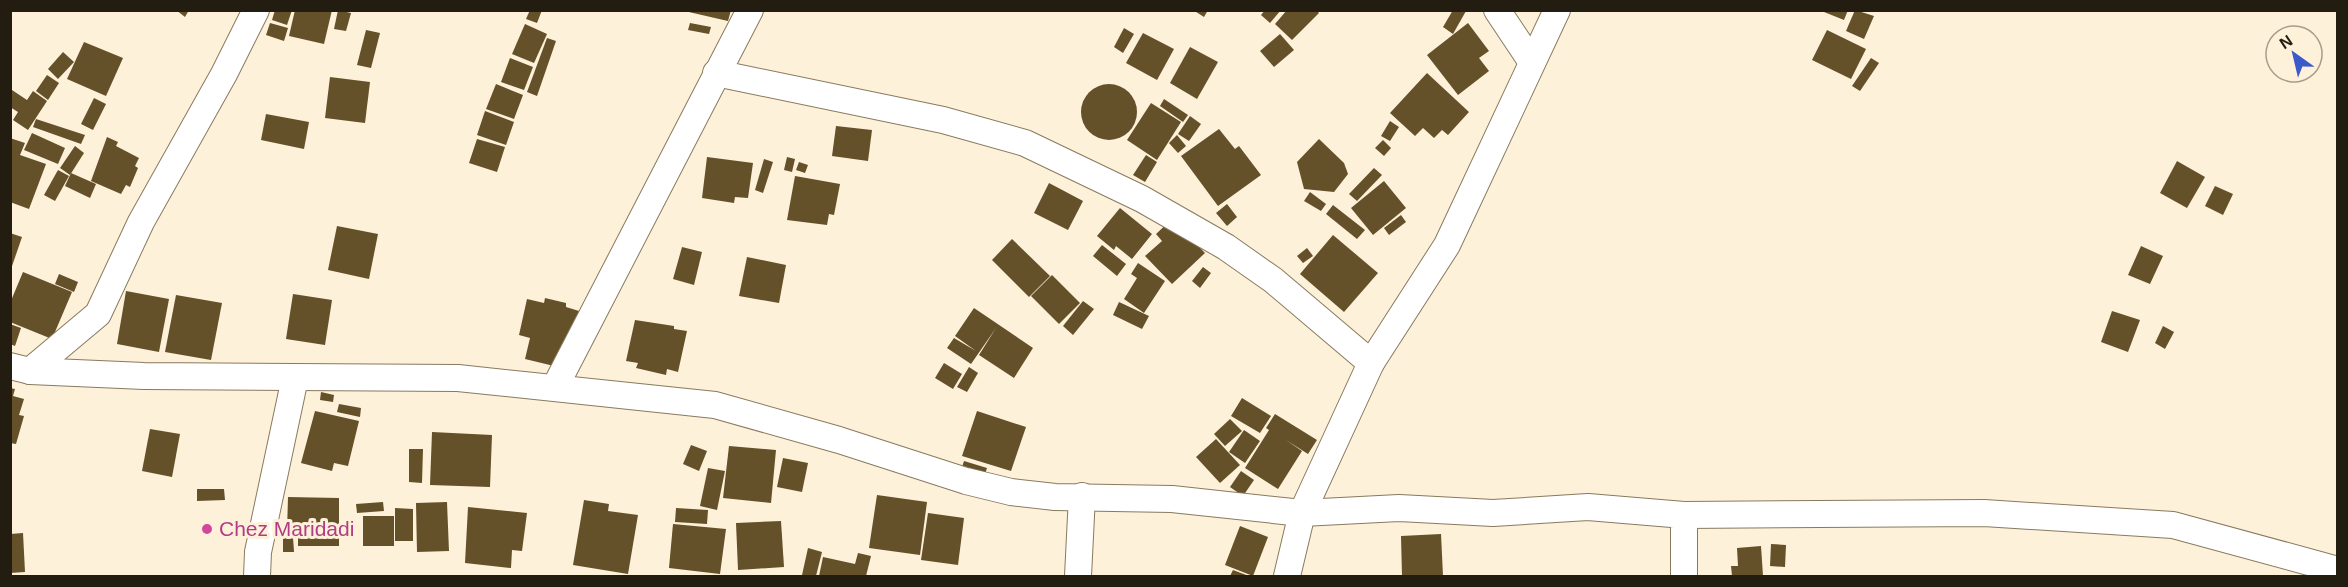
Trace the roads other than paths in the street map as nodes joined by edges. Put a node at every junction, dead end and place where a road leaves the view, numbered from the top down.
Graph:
1 (256, 10) edge
2 (750, 10) edge
3 (1497, 10) edge
4 (1557, 10) edge
5 (1531, 61) junction
6 (716, 74) junction
7 (1371, 363) junction
8 (20, 368) edge
9 (295, 378) junction
10 (555, 387) junction
11 (1082, 496) junction
12 (1302, 513) junction
13 (1684, 515) junction
14 (2337, 570) edge
15 (257, 576) edge
16 (262, 576) edge
17 (1078, 576) edge
18 (1287, 576) edge
19 (1684, 576) edge

1 - 8 street
2 - 6 street
3 - 5 street
4 - 5 street
5 - 7 street
6 - 7 street
6 - 10 street
7 - 12 street
8 - 9 street
9 - 10 street
9 - 15 street
10 - 11 street
11 - 12 street
11 - 17 street
12 - 13 street
12 - 18 street
13 - 14 street
13 - 19 street
15 - 16 street

